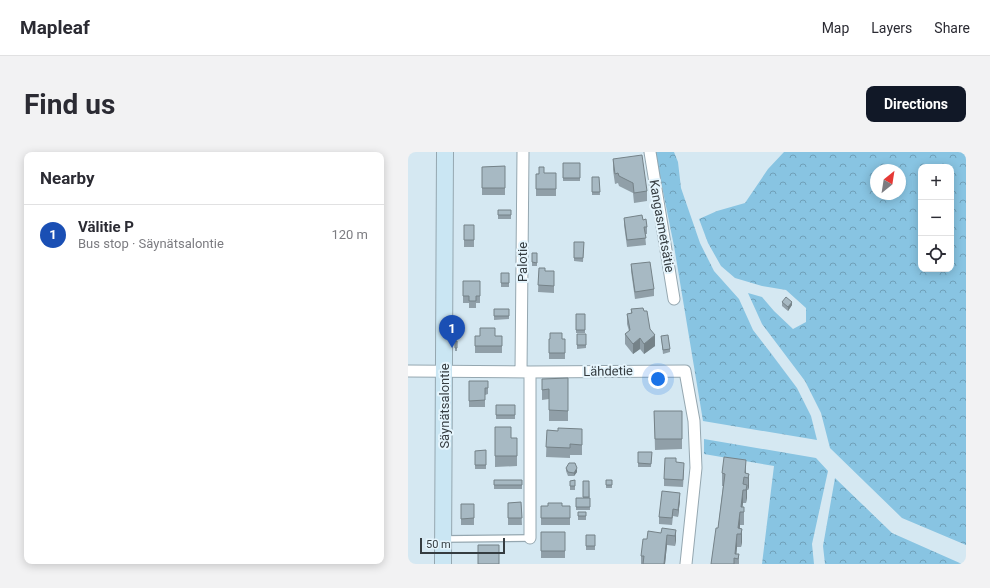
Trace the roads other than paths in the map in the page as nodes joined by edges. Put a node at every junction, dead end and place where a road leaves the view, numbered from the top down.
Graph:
1 (445, 152) edge
2 (523, 152) edge
3 (650, 152) edge
4 (674, 299) dead end
5 (408, 371) edge
6 (444, 371) junction
7 (526, 372) junction
8 (530, 538) joint
9 (444, 539) junction
10 (444, 564) edge
11 (686, 564) edge

1 - 6 main road, Säynätsalontie
2 - 7 street, Palotie
3 - 4 street, Kangasmetsätie
5 - 6 street, Lähdetie
6 - 7 street, Lähdetie
6 - 9 main road, Säynätsalontie
7 - 8 street, Palotie
7 - 11 street, Lähdetie
8 - 9 lane
9 - 10 main road, Säynätsalontie

